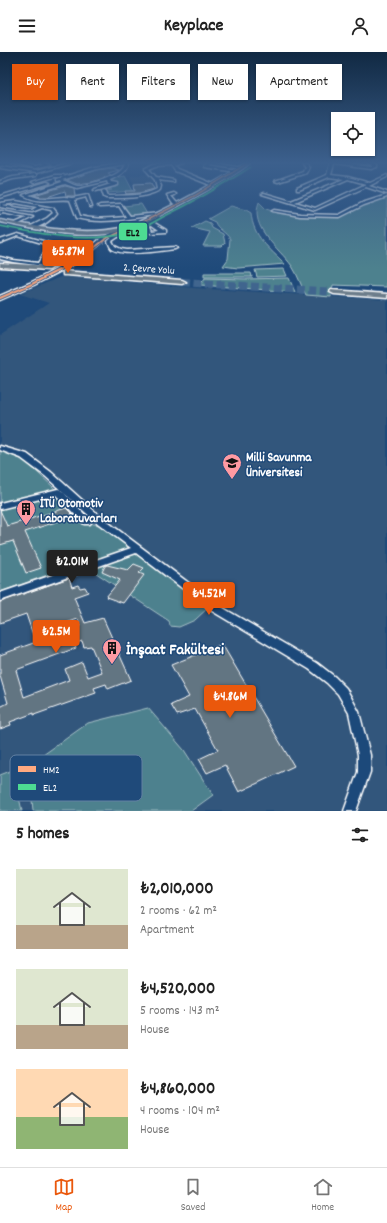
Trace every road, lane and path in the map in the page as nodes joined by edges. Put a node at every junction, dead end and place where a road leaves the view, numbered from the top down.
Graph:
1 (32, 198) edge
2 (64, 198) edge
3 (70, 198) edge
4 (88, 198) edge
5 (171, 198) edge
6 (188, 198) edge
7 (279, 198) edge
8 (300, 198) edge
9 (339, 198) edge
10 (380, 198) edge
11 (291, 202) junction
12 (25, 203) junction
13 (0, 205) edge
14 (178, 205) junction
15 (91, 206) dead end
16 (41, 207) junction
17 (15, 208) junction
18 (100, 208) dead end
19 (274, 211) dead end
20 (0, 213) edge
21 (158, 214) junction
22 (128, 217) junction
23 (0, 221) edge
24 (150, 222) dead end
25 (17, 224) junction
26 (33, 227) junction
27 (122, 230) junction
28 (136, 235) dead end
29 (0, 242) edge
30 (55, 246) junction
31 (94, 248) junction
32 (175, 248) dead end
33 (0, 258) edge
34 (40, 264) junction
35 (0, 265) edge
36 (0, 269) edge
37 (66, 270) junction
38 (183, 280) tunnel mouth
39 (387, 291) edge
40 (387, 296) edge
41 (0, 298) edge
42 (0, 448) edge
43 (0, 506) edge
44 (87, 522) dead end
45 (138, 550) junction
46 (0, 597) edge
47 (350, 811) edge

1 - 2 street
3 - 22 street
4 - 15 street
5 - 14 street
6 - 14 main road
7 - 11 street
8 - 11 street
9 - 11 street
10 - 19 street
12 - 13 street
12 - 16 street
12 - 17 street
13 - 17 street
14 - 21 main road
16 - 17 street
16 - 26 street
18 - 22 street
20 - 25 street
21 - 22 street
21 - 24 street
21 - 27 main road
23 - 25 main road
25 - 26 main road
26 - 27 main road
27 - 31 street
28 - 32 street
29 - 30 street
30 - 31 street
30 - 34 street
31 - 37 street
33 - 34 street
34 - 37 street
35 - 36 highway
37 - 38 highway, 2. Çevre Yolu
37 - 41 street
39 - 40 highway
42 - 45 street
43 - 44 street
45 - 46 street
45 - 47 street

